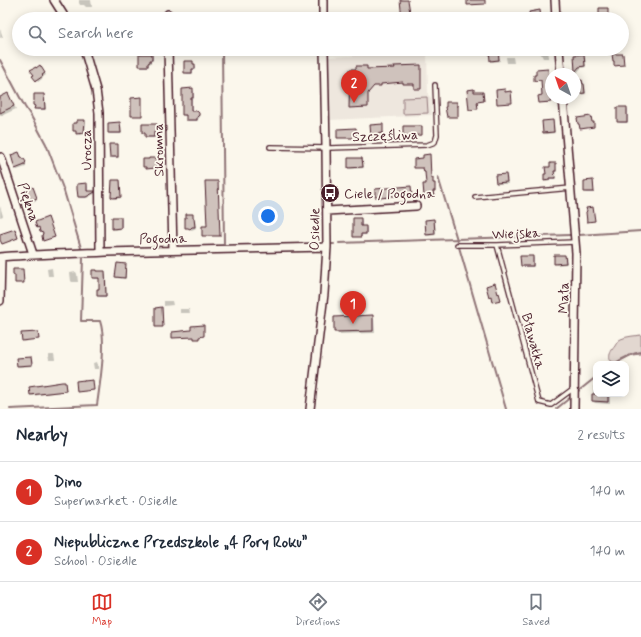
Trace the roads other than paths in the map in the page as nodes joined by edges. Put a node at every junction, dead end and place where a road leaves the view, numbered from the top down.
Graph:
1 (54, 0) edge
2 (323, 0) edge
3 (555, 0) edge
4 (62, 12) edge
5 (323, 12) edge
6 (556, 12) edge
7 (86, 56) edge
8 (168, 56) edge
9 (324, 56) edge
10 (559, 56) edge
11 (560, 68) edge
12 (435, 85) dead end
13 (564, 104) edge
14 (270, 147) dead end
15 (326, 148) junction
16 (1, 158) edge
17 (571, 188) junction
18 (475, 197) dead end
19 (416, 206) dead end
20 (327, 210) junction
21 (576, 242) junction
22 (457, 245) dead end
23 (497, 245) junction
24 (327, 247) junction
25 (173, 250) junction
26 (100, 252) junction
27 (33, 254) junction
28 (1, 257) edge
29 (0, 301) edge
30 (575, 387) junction
31 (310, 409) edge
32 (574, 409) edge

1 - 4 street
2 - 5 street
3 - 6 street
7 - 26 street, Urocza
8 - 25 street, Skromna
9 - 15 street, Osiedle
10 - 11 street
12 - 15 lane, Szczęśliwa
13 - 17 street, Mała
14 - 15 lane
15 - 20 street, Osiedle
16 - 27 street, Piękna
17 - 18 lane
17 - 21 street, Mała
19 - 20 street
20 - 24 street, Osiedle
21 - 23 lane, Wiejska
21 - 30 street, Mała
22 - 23 lane, Wiejska
23 - 30 lane, Bławatka
24 - 25 street, Pogodna
24 - 31 street, Osiedle
25 - 26 street, Pogodna
26 - 27 street, Pogodna
27 - 28 street, Pogodna
28 - 29 street
30 - 32 street, Mała

